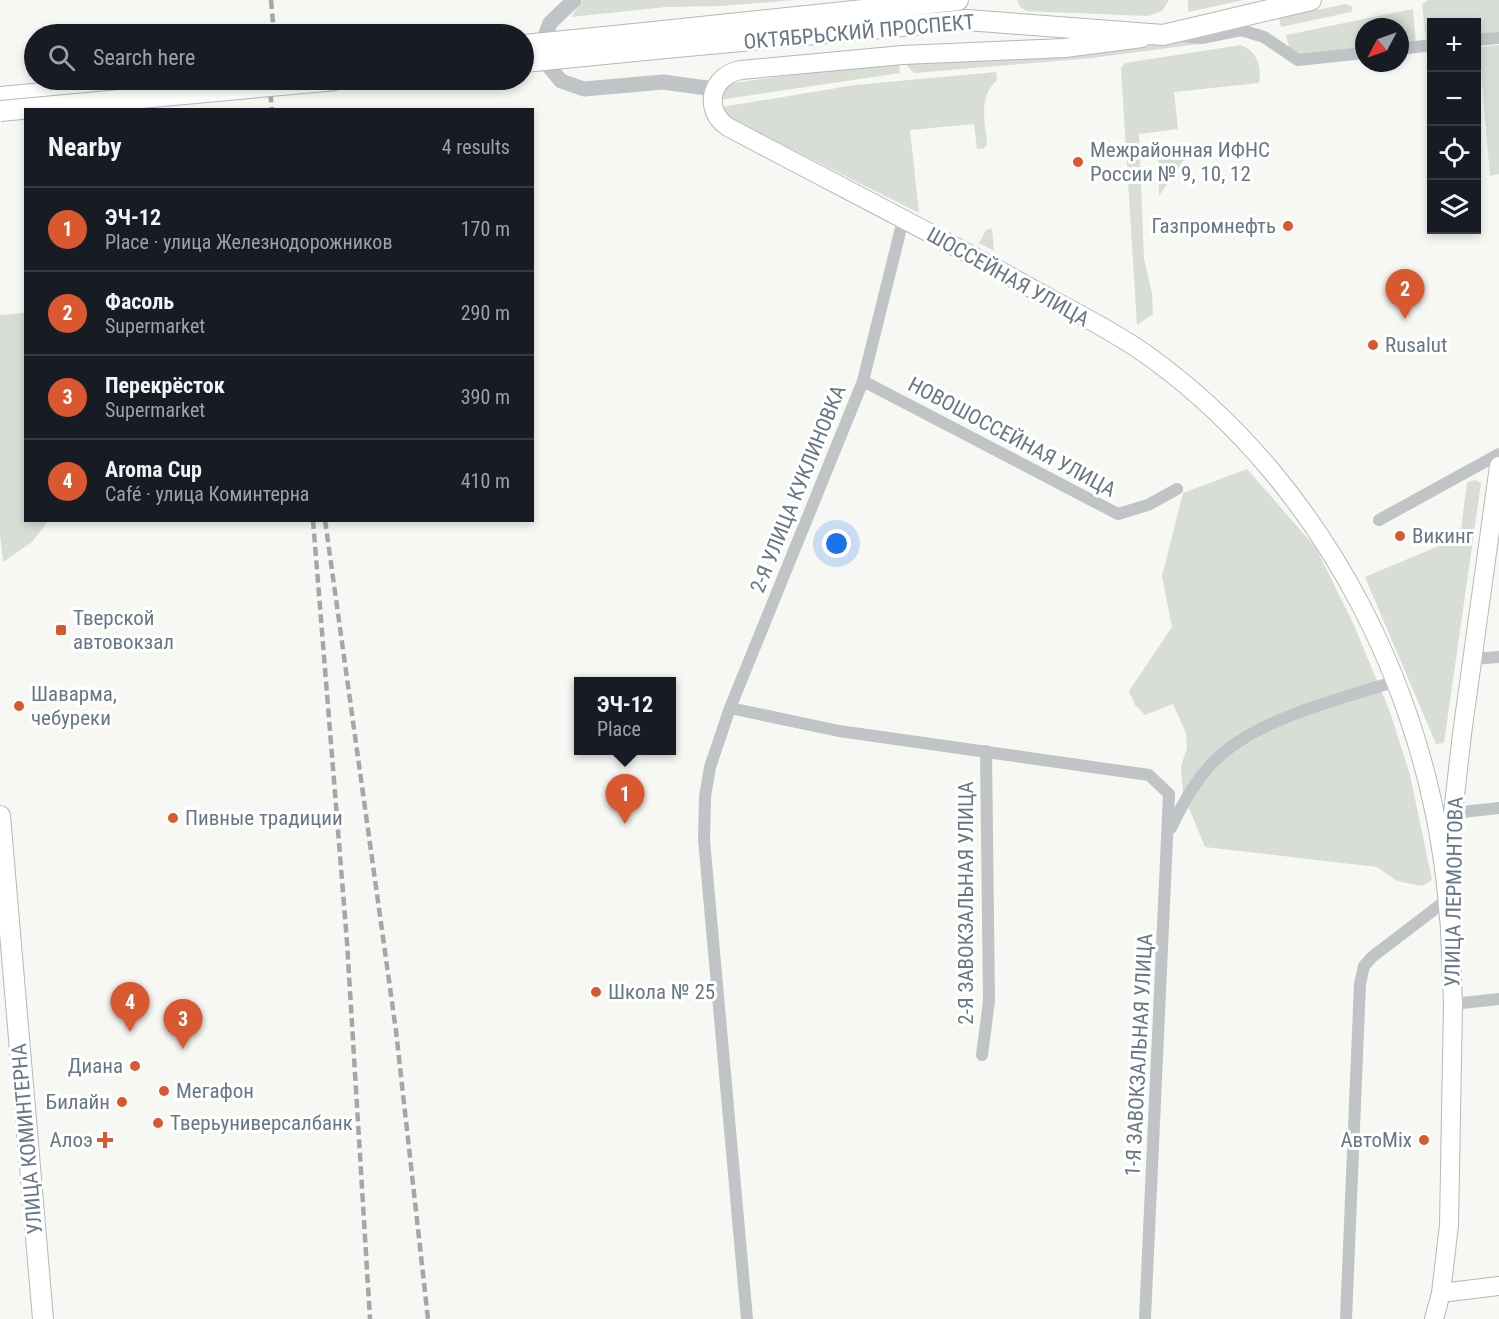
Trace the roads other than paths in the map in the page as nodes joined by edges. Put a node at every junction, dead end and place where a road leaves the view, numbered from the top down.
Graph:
1 (574, 0) edge
2 (958, 0) edge
3 (1311, 0) edge
4 (1163, 35) junction
5 (1499, 38) edge
6 (1481, 40) edge
7 (654, 41) junction
8 (534, 45) edge
9 (1427, 46) edge
10 (1409, 48) edge
11 (1355, 54) edge
12 (534, 60) edge
13 (714, 89) junction
14 (73, 90) edge
15 (228, 90) edge
16 (0, 97) edge
17 (33, 108) edge
18 (24, 109) edge
19 (0, 111) edge
20 (903, 220) junction
21 (862, 381) junction
22 (1499, 454) edge
23 (1499, 466) edge
24 (1178, 489) dead end
25 (1379, 520) dead end
26 (1494, 532) edge
27 (1499, 657) edge
28 (1472, 659) junction
29 (1396, 681) junction
30 (730, 708) junction
31 (986, 751) junction
32 (1169, 794) joint
33 (1499, 808) edge
34 (1453, 813) junction
35 (0, 816) edge
36 (1169, 833) junction
37 (1448, 899) junction
38 (1449, 919) junction
39 (1499, 999) edge
40 (1453, 1004) junction
41 (982, 1055) dead end
42 (1499, 1286) edge
43 (1441, 1293) junction
44 (43, 1319) edge
45 (747, 1319) edge
46 (1145, 1319) edge
47 (1346, 1319) edge
48 (1434, 1319) edge

1 - 13 street
2 - 7 main road, ОКТЯБРЬСКИЙ ПРОСПЕКТ
3 - 4 main road, ОКТЯБРЬСКИЙ ПРОСПЕКТ
4 - 7 main road, ОКТЯБРЬСКИЙ ПРОСПЕКТ
4 - 11 street
4 - 13 main road
5 - 6 street
7 - 8 main road, bridge
7 - 12 main road, bridge
9 - 10 street
13 - 20 main road, ШОССЕЙНАЯ УЛИЦА
14 - 16 main road
15 - 17 main road, bridge
18 - 19 main road, bridge
20 - 21 street, 2-Я УЛИЦА КУКЛИНОВКА
20 - 29 main road, ШОССЕЙНАЯ УЛИЦА
21 - 24 street, НОВОШОССЕЙНАЯ УЛИЦА
21 - 30 street, 2-Я УЛИЦА КУКЛИНОВКА
22 - 25 street
23 - 26 main road, УЛИЦА ЛЕРМОНТОВА
26 - 28 main road, УЛИЦА ЛЕРМОНТОВА
27 - 28 street
28 - 34 main road, УЛИЦА ЛЕРМОНТОВА
29 - 36 street
29 - 37 main road, ШОССЕЙНАЯ УЛИЦА
30 - 31 street, 2-Я ЗАВОКЗАЛЬНАЯ УЛИЦА
30 - 45 street, 2-Я УЛИЦА КУКЛИНОВКА
31 - 32 street, 2-Я ЗАВОКЗАЛЬНАЯ УЛИЦА
31 - 41 street, 2-Я ЗАВОКЗАЛЬНАЯ УЛИЦА
32 - 36 street, 1-Я ЗАВОКЗАЛЬНАЯ УЛИЦА
33 - 34 street
34 - 38 main road, УЛИЦА ЛЕРМОНТОВА
35 - 44 main road, УЛИЦА КОМИНТЕРНА
36 - 46 street, 1-Я ЗАВОКЗАЛЬНАЯ УЛИЦА
37 - 38 main road, ШОССЕЙНАЯ УЛИЦА
37 - 47 street
38 - 40 main road, УЛИЦА ЛЕРМОНТОВА
39 - 40 street
40 - 43 main road, УЛИЦА ЛЕРМОНТОВА
42 - 43 main road
43 - 48 main road, УЛИЦА ЛЕРМОНТОВА

